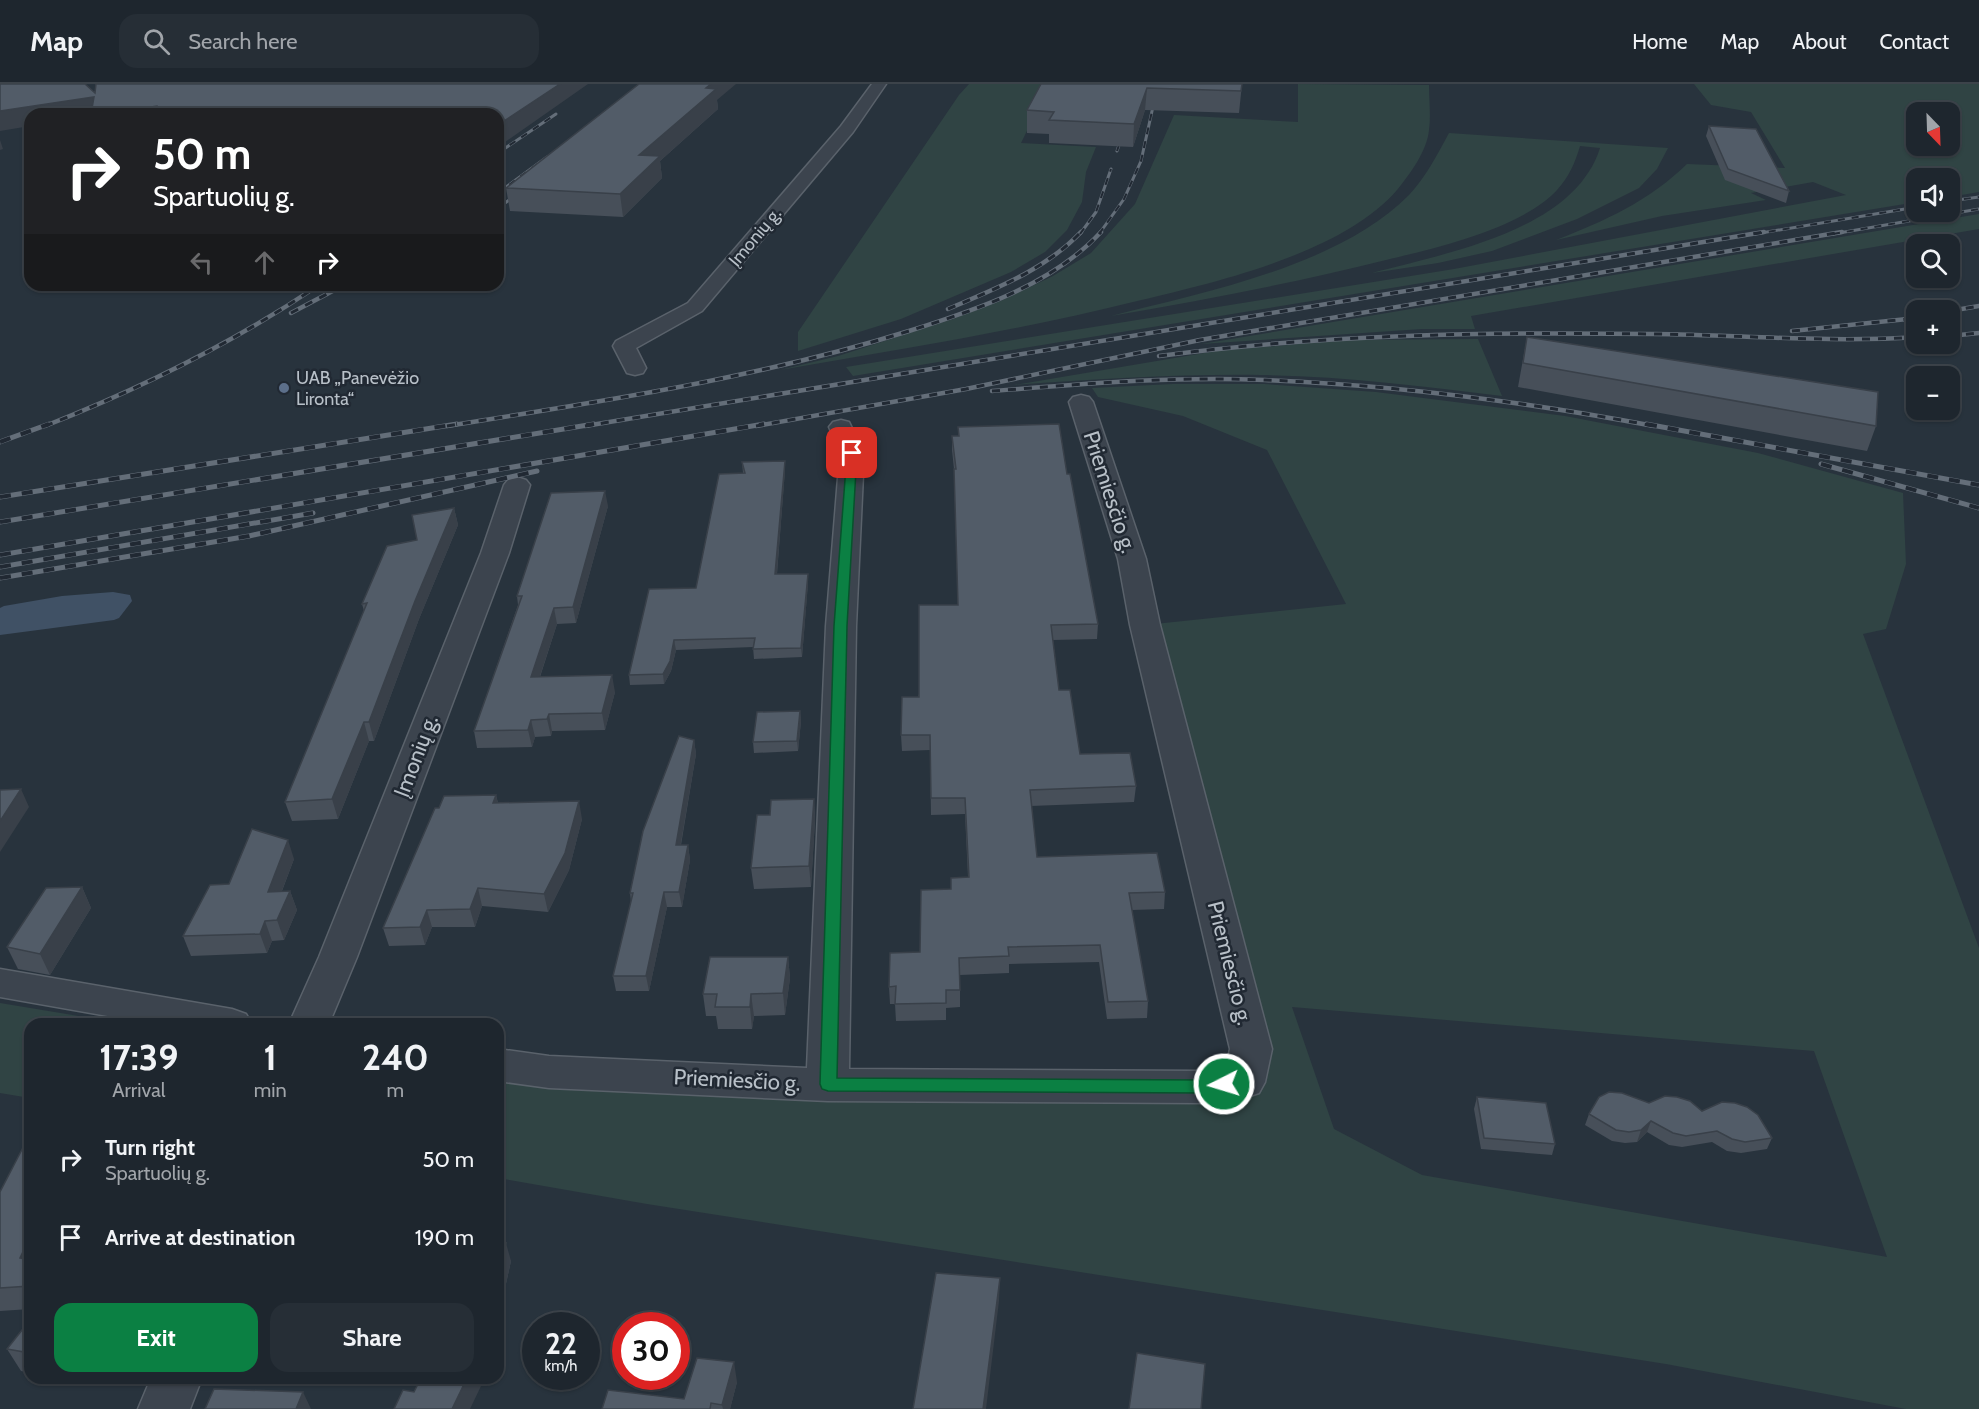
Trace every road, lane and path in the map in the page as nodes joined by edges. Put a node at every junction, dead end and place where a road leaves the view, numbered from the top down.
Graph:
1 (879, 84) edge
2 (635, 368) dead end
3 (1081, 402) dead end
4 (841, 427) dead end
5 (517, 485) dead end
6 (0, 983) edge
7 (197, 1018) edge
8 (312, 1018) edge
9 (504, 1066) edge
10 (828, 1084) junction
11 (174, 1384) edge
12 (164, 1409) edge

1 - 2 street, Įmonių g.
3 - 10 street, Priemiesčio g.
4 - 10 street
5 - 8 street, Įmonių g.
6 - 7 street
9 - 10 street, Priemiesčio g.
11 - 12 street

